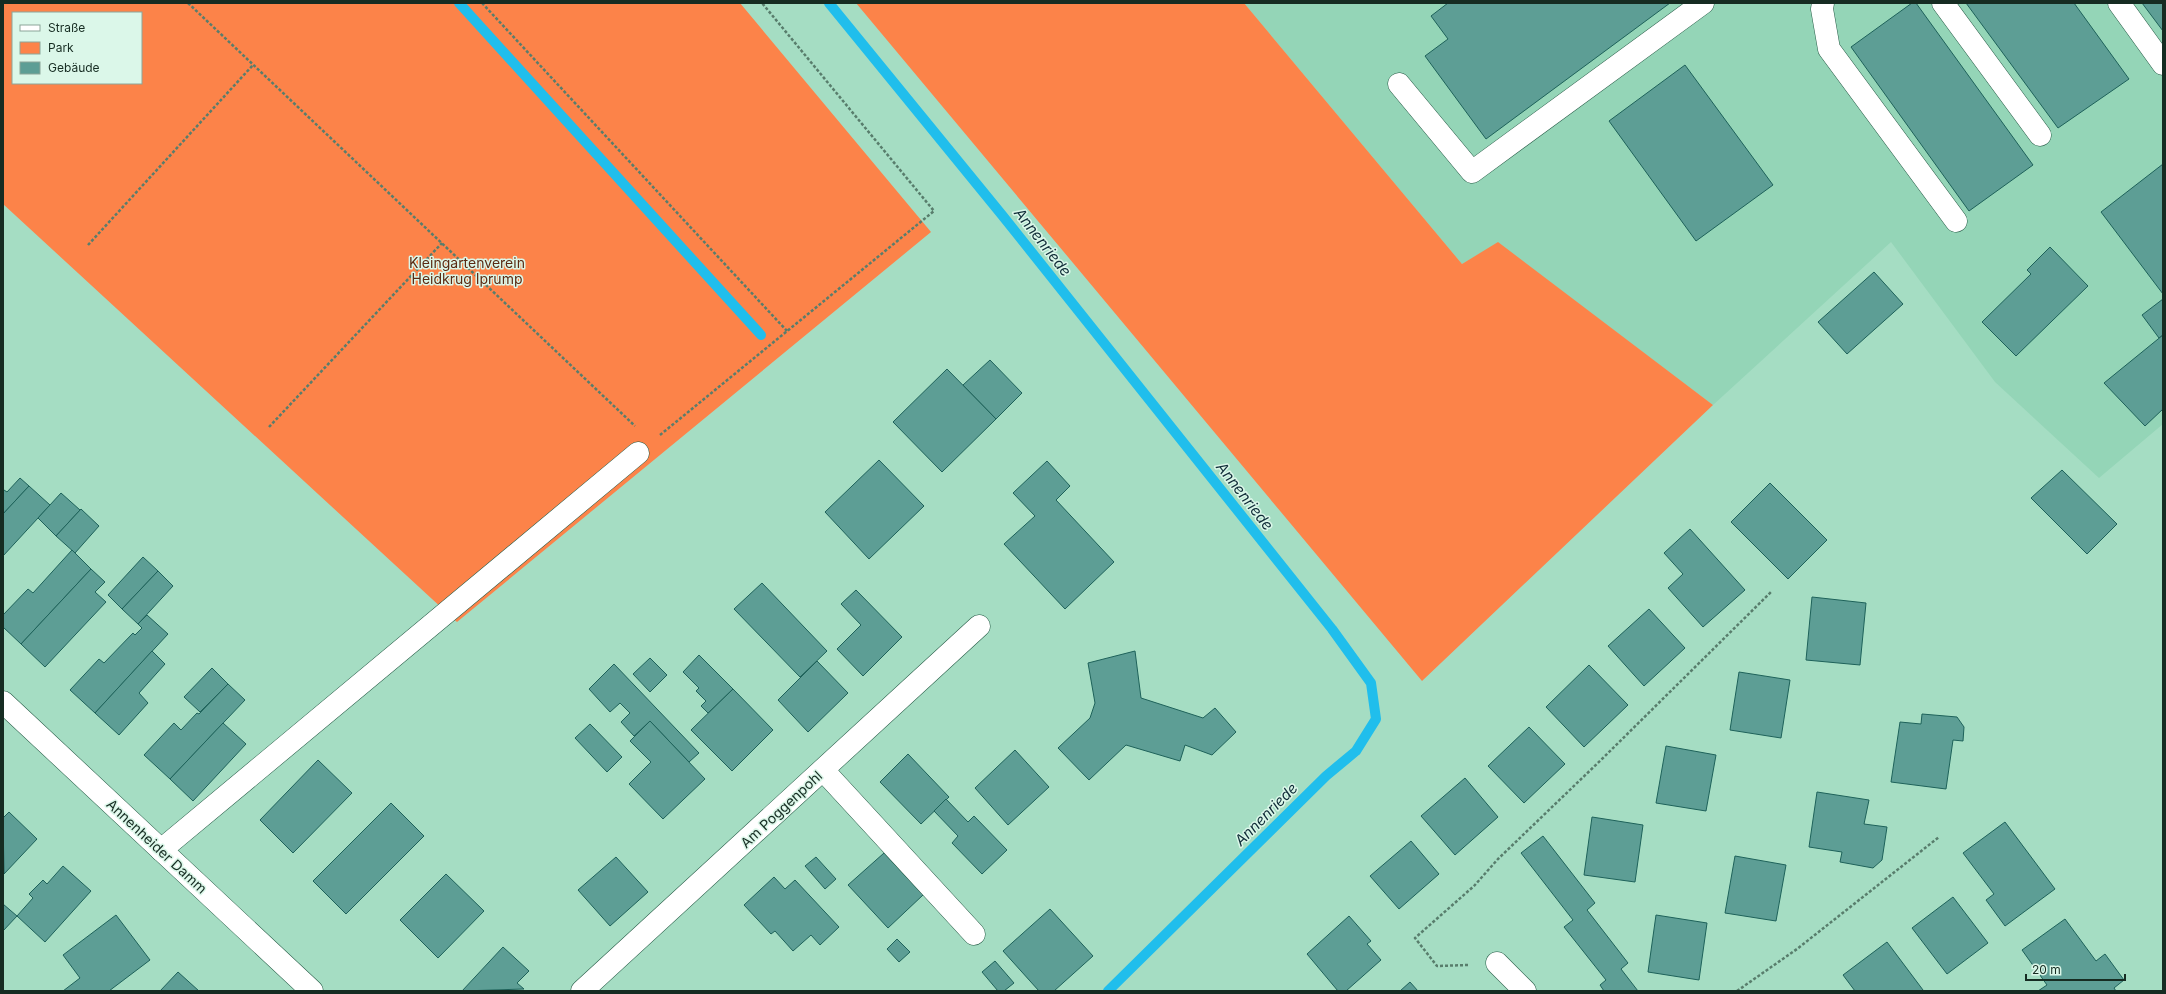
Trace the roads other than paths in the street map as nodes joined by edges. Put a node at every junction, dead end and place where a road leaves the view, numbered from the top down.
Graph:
1 (1703, 3) edge
2 (1823, 3) edge
3 (1943, 3) edge
4 (2119, 3) edge
5 (2163, 64) edge
6 (1399, 84) dead end
7 (2040, 135) dead end
8 (1956, 221) dead end
9 (645, 447) road end
10 (979, 626) dead end
11 (3, 702) edge
12 (823, 770) junction
13 (161, 850) junction
14 (974, 934) dead end
15 (1497, 963) road end
16 (312, 991) edge
17 (582, 991) edge
18 (1525, 991) edge

1 - 6 street
2 - 8 street
3 - 7 street
4 - 5 street
9 - 13 street
10 - 12 street, Am Poggenpohl
11 - 13 street, Annenheider Damm
12 - 14 street
12 - 17 street, Am Poggenpohl
13 - 16 street, Annenheider Damm
15 - 18 street

